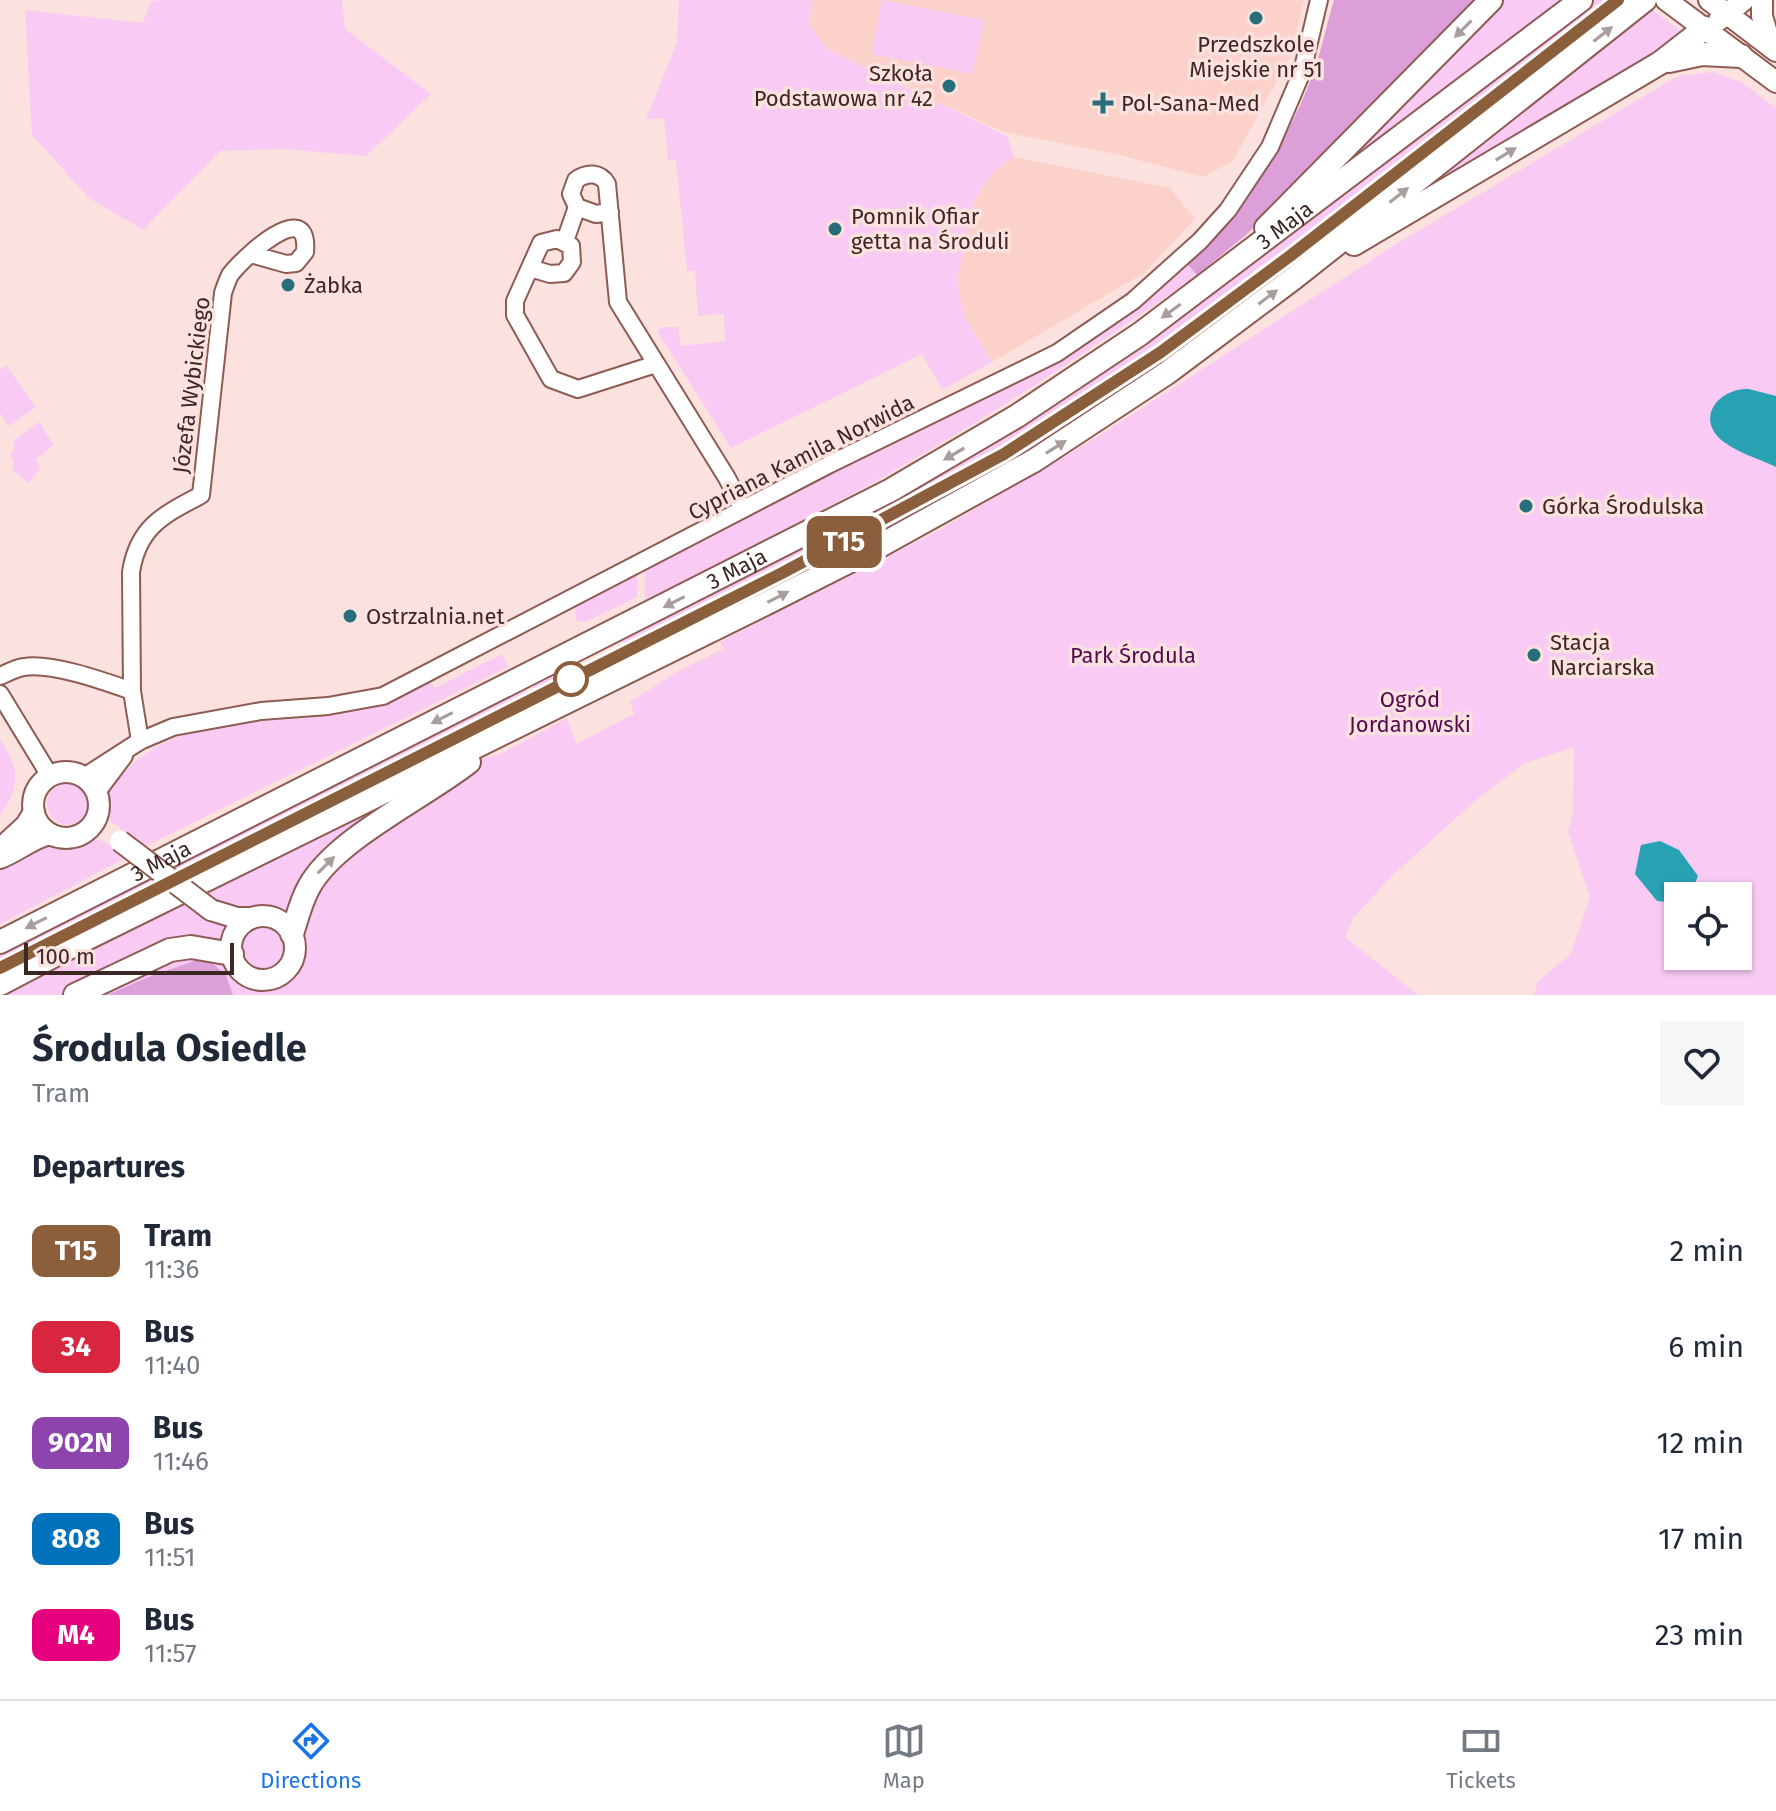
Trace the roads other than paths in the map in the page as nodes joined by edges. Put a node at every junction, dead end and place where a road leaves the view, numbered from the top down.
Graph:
1 (1319, 0) edge
2 (1491, 0) edge
3 (1581, 0) edge
4 (1645, 0) edge
5 (1666, 0) edge
6 (1744, 0) edge
7 (1762, 0) edge
8 (1718, 7) edge
9 (1698, 23) junction
10 (1774, 49) edge
11 (1741, 56) junction
12 (1660, 63) junction
13 (1776, 82) edge
14 (577, 207) junction
15 (610, 212) junction
16 (565, 241) junction
17 (251, 254) dead end
18 (1233, 265) junction
19 (530, 268) junction
20 (1294, 278) junction
21 (656, 364) junction
22 (743, 509) junction
23 (0, 676) edge
24 (132, 691) junction
25 (0, 694) edge
26 (507, 731) junction
27 (140, 741) junction
28 (50, 776) junction
29 (90, 784) junction
30 (34, 812) junction
31 (94, 824) junction
32 (50, 834) junction
33 (0, 849) edge
34 (0, 858) edge
35 (211, 910) junction
36 (252, 918) junction
37 (292, 934) junction
38 (0, 942) edge
39 (232, 947) junction
40 (0, 984) edge
41 (282, 985) edge
42 (262, 988) edge
43 (75, 995) edge

1 - 22 street, Cypriana Kamila Norwida
2 -> 18 main road
3 - 18 main road, 3 Maja
20 -> 4 main road, 3 Maja
5 - 9 street
6 - 8 street
7 - 10 street
8 - 9 street
8 - 10 street
9 - 11 street
9 - 12 main road
11 - 12 main road
11 - 13 street
20 -> 12 main road
14 - 15 street
14 - 15 street
14 - 16 street
15 - 21 street
16 - 19 street
16 - 19 street
17 - 24 street, Józefa Wybickiego
18 -> 38 main road, 3 Maja
19 - 21 street
26 -> 20 main road, 3 Maja
21 - 22 street
22 - 27 street, Cypriana Kamila Norwida
23 - 24 street
24 - 27 street
25 - 28 street
37 -> 26 main road
26 - 40 main road, 3 Maja
27 - 29 street, Cypriana Kamila Norwida
28 - 29 street
28 - 30 street
29 - 31 street
30 - 32 street
30 - 33 street
31 - 32 street
31 - 35 street, bridge
32 - 34 street
35 - 36 street
35 - 39 street
36 - 37 street
36 - 39 street
37 - 41 street
39 - 42 street
39 - 43 main road
41 - 42 street

